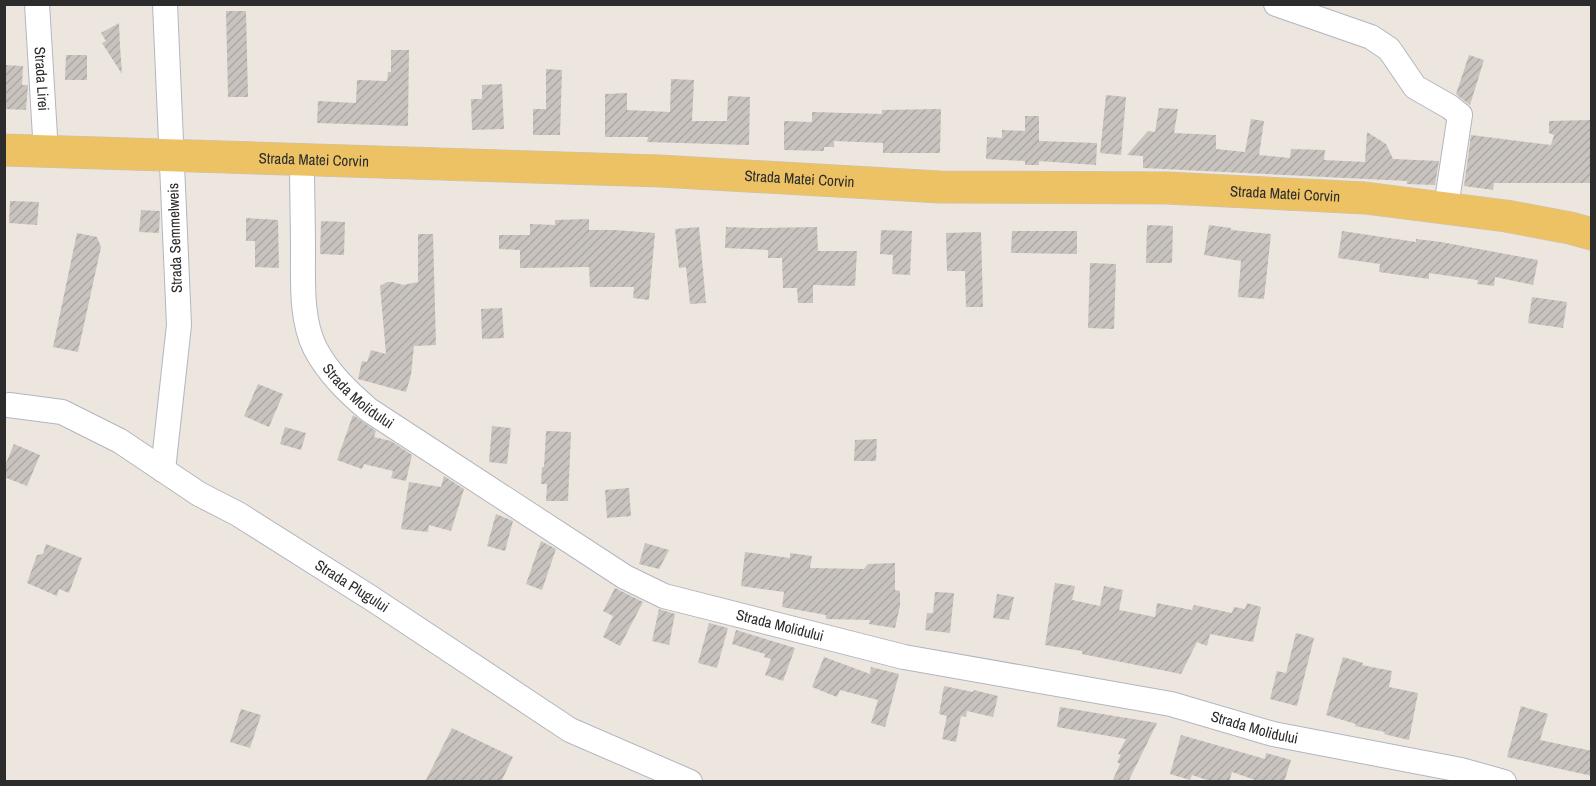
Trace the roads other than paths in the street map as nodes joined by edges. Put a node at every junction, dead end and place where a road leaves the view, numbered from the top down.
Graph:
1 (37, 4) edge
2 (165, 4) edge
3 (1276, 4) edge
4 (4, 150) edge
5 (46, 153) junction
6 (172, 155) junction
7 (302, 160) junction
8 (1446, 207) junction
9 (1592, 234) edge
10 (9, 405) dead end
11 (163, 470) junction
12 (690, 782) edge
13 (1504, 782) edge

1 - 5 street, Strada Lirei
2 - 6 street, Strada Semmelweis
3 - 8 street
4 - 5 main road, Strada Matei Corvin
5 - 6 main road, Strada Matei Corvin
6 - 7 main road, Strada Matei Corvin
6 - 11 street, Strada Semmelweis
7 - 8 main road, Strada Matei Corvin
7 - 13 street, Strada Molidului
8 - 9 main road, Strada Matei Corvin
10 - 11 street, Strada Plugului
11 - 12 street, Strada Plugului

